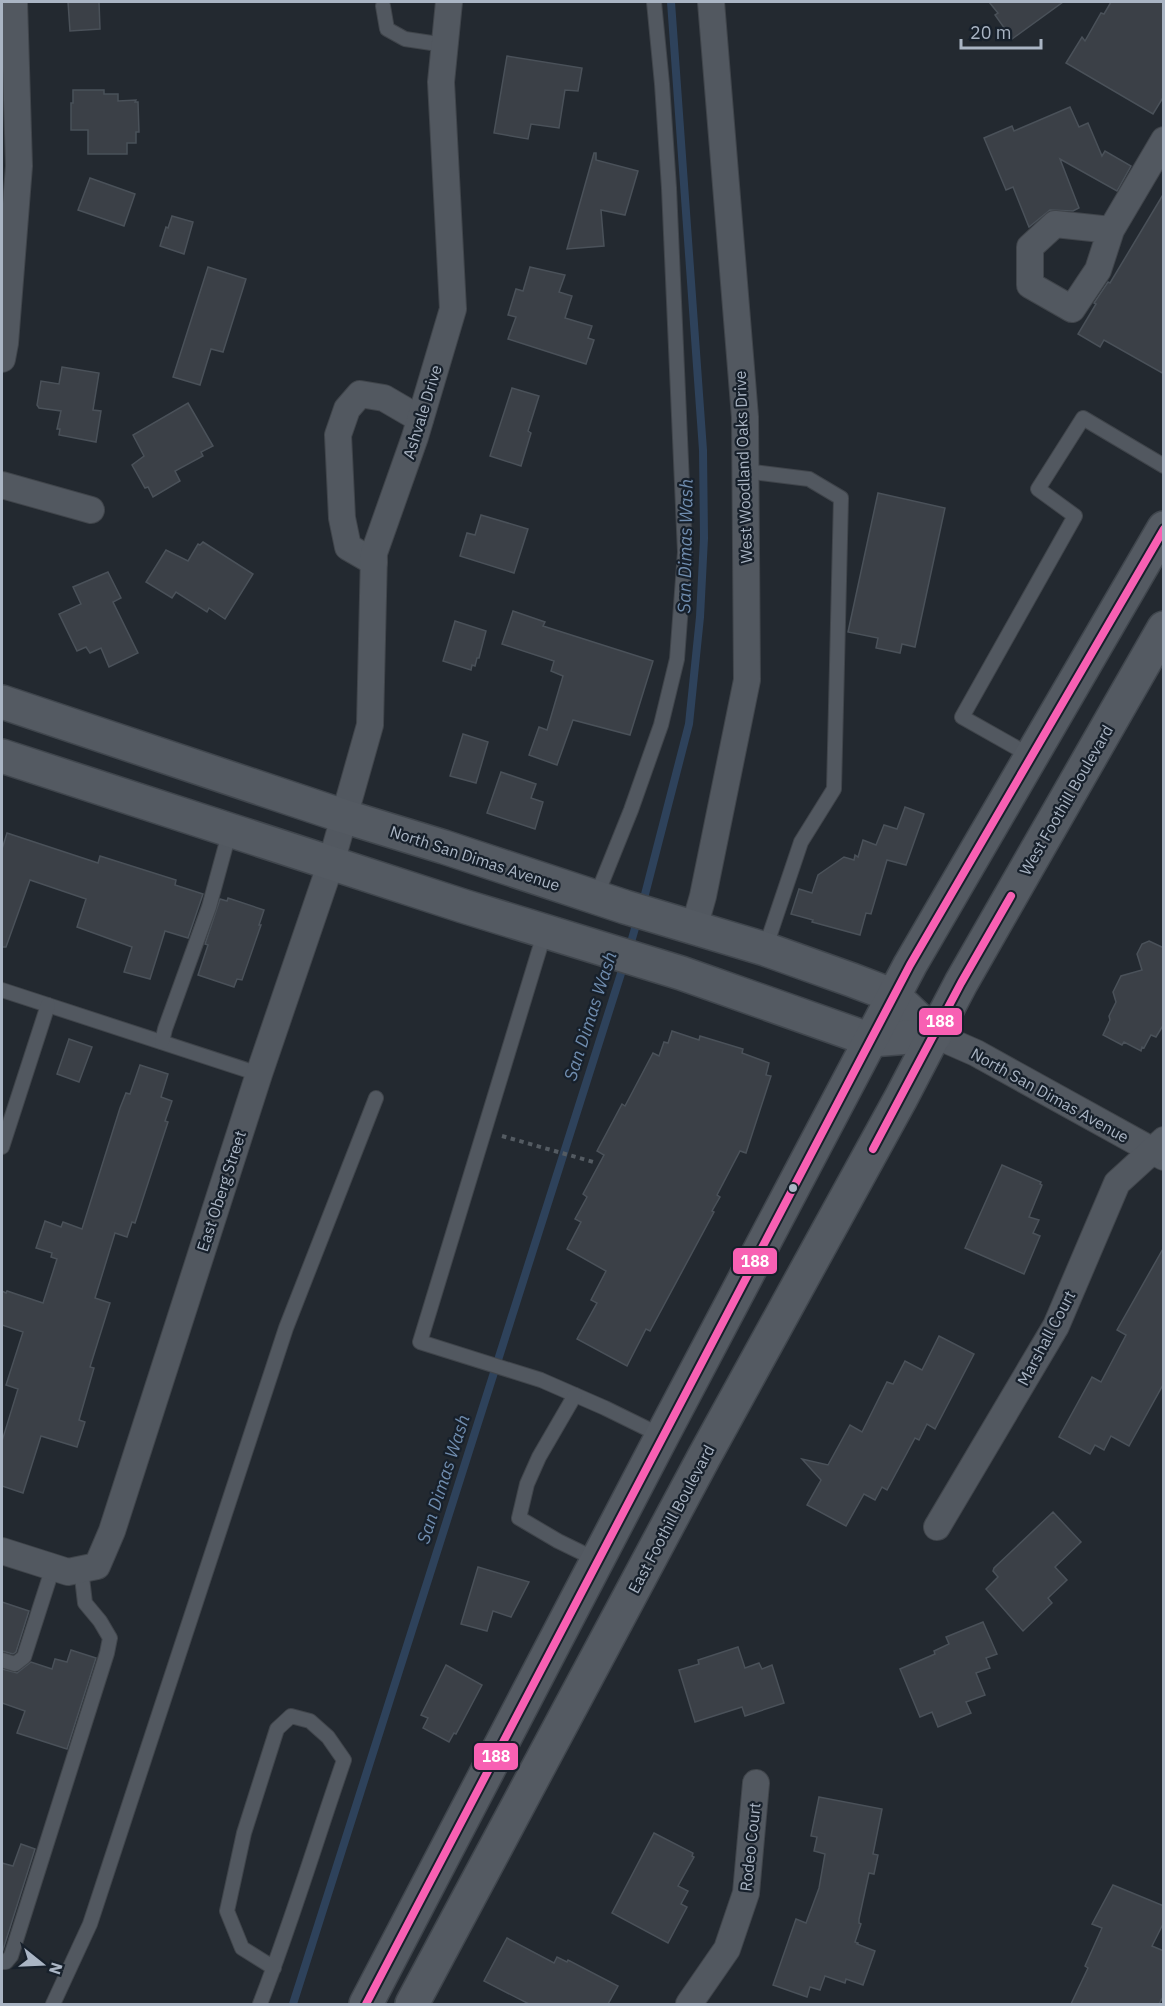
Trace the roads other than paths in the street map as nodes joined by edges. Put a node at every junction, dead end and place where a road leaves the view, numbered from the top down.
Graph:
1 (14, 2) edge
2 (449, 2) edge
3 (654, 2) edge
4 (711, 2) edge
5 (383, 6) dead end
6 (445, 45) junction
7 (1164, 140) edge
8 (1111, 230) dead end
9 (2, 359) edge
10 (420, 419) junction
11 (1164, 466) edge
12 (745, 471) junction
13 (2, 485) edge
14 (91, 510) dead end
15 (1164, 528) edge
16 (374, 562) junction
17 (1164, 628) edge
18 (2, 702) edge
19 (2, 756) edge
20 (1031, 756) junction
21 (343, 816) junction
22 (230, 830) junction
23 (331, 862) junction
24 (611, 902) junction
25 (694, 928) junction
26 (545, 931) junction
27 (765, 949) junction
28 (2, 990) edge
29 (894, 996) junction
30 (48, 1005) junction
31 (935, 1035) junction
32 (871, 1040) junction
33 (162, 1042) junction
34 (259, 1074) junction
35 (376, 1098) dead end
36 (2, 1147) edge
37 (1159, 1149) edge
38 (575, 1395) junction
39 (662, 1436) junction
40 (937, 1527) dead end
41 (2, 1551) edge
42 (597, 1560) junction
43 (53, 1567) junction
44 (89, 1568) junction
45 (2, 1660) edge
46 (756, 1783) dead end
47 (2, 1962) edge
48 (274, 1968) junction
49 (53, 2004) edge
50 (260, 2004) edge
51 (366, 2004) edge
52 (412, 2004) edge
53 (689, 2004) edge

1 - 9 street
2 - 6 street, Ashvale Drive
3 - 24 lane
4 - 12 street, West Woodland Oaks Drive
5 - 6 lane
6 - 10 street, Ashvale Drive
7 - 8 street
10 - 16 street, Ashvale Drive
10 - 16 street
11 - 20 lane
12 - 25 street, West Woodland Oaks Drive
12 - 27 lane
13 - 14 street
15 - 20 main road
16 - 21 street, Ashvale Drive
17 - 31 main road, West Foothill Boulevard
18 - 21 main road, North San Dimas Avenue
19 - 22 main road, North San Dimas Avenue
20 - 29 main road
21 - 23 street, East Oberg Street
21 - 24 main road, North San Dimas Avenue
22 - 23 main road, North San Dimas Avenue
22 - 33 lane
23 - 26 main road, North San Dimas Avenue
23 - 34 street, East Oberg Street
24 - 25 main road, North San Dimas Avenue
25 - 27 main road, North San Dimas Avenue
26 - 32 main road, North San Dimas Avenue
26 - 38 lane
27 - 29 main road, North San Dimas Avenue
28 - 30 lane
29 - 31 main road, North San Dimas Avenue
29 - 32 main road
30 - 33 lane
30 - 36 lane
31 - 32 main road, North San Dimas Avenue
31 - 37 street, North San Dimas Avenue
31 - 52 main road, East Foothill Boulevard
32 - 39 main road
33 - 34 lane
34 - 44 street, East Oberg Street
35 - 49 lane
37 - 40 street, Marshall Court
38 - 39 lane
38 - 42 lane
39 - 42 main road
41 - 43 street
42 - 51 main road
43 - 44 street
43 - 45 lane
44 - 47 lane
46 - 53 street, Rodeo Court
48 - 48 lane
48 - 50 lane

